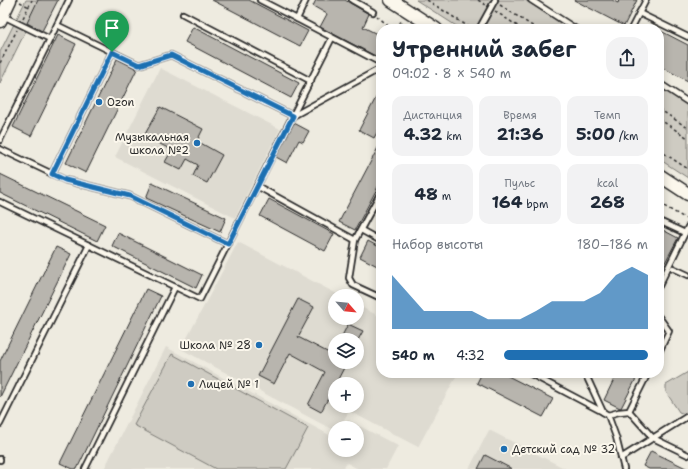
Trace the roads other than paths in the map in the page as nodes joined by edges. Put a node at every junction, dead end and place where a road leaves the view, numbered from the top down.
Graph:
1 (10, 0) edge
2 (69, 0) edge
3 (260, 0) edge
4 (306, 0) edge
5 (352, 0) edge
6 (391, 0) edge
7 (495, 0) edge
8 (531, 0) edge
9 (646, 0) edge
10 (373, 12) road end
11 (640, 13) junction
12 (183, 14) dead end
13 (1, 18) edge
14 (297, 19) junction
15 (428, 24) edge
16 (482, 24) edge
17 (568, 24) edge
18 (634, 24) edge
19 (662, 24) edge
20 (57, 25) junction
21 (664, 25) edge
22 (688, 37) edge
23 (50, 38) junction
24 (332, 38) junction
25 (112, 52) junction
26 (376, 60) edge
27 (376, 71) edge
28 (311, 81) junction
29 (664, 86) edge
30 (688, 102) edge
31 (293, 116) junction
32 (0, 140) edge
33 (0, 149) edge
34 (52, 174) junction
35 (664, 178) edge
36 (258, 186) junction
37 (688, 194) edge
38 (376, 201) edge
39 (0, 202) edge
40 (664, 223) edge
41 (688, 227) edge
42 (360, 230) junction
43 (685, 233) junction
44 (376, 238) edge
45 (355, 240) junction
46 (228, 244) junction
47 (89, 245) junction
48 (673, 268) dead end
49 (688, 275) edge
50 (664, 276) edge
51 (175, 287) junction
52 (376, 296) edge
53 (664, 323) edge
54 (664, 342) edge
55 (538, 378) edge
56 (587, 378) edge
57 (646, 378) edge
58 (629, 411) junction
59 (603, 412) junction
60 (608, 416) junction
61 (688, 416) edge
62 (0, 424) edge
63 (653, 438) junction
64 (688, 456) edge
65 (621, 458) junction
66 (85, 469) edge
67 (624, 469) edge

1 - 13 main road
2 - 20 lane
3 - 14 lane
4 - 14 lane
5 - 10 lane
6 - 15 main road
7 - 16 lane
8 - 17 lane
9 - 11 lane
11 - 18 lane
11 - 19 lane
12 - 28 lane
13 - 23 lane
14 - 24 lane
20 - 23 lane
20 - 25 lane
21 - 22 lane
23 - 32 lane
24 - 26 lane
24 - 28 lane
25 - 31 lane
25 - 34 lane
27 - 31 lane
28 - 31 lane
29 - 30 lane
31 - 36 lane
33 - 34 lane
34 - 46 lane
35 - 37 main road
36 - 45 lane
36 - 46 lane
38 - 42 lane
39 - 47 lane
40 - 43 lane
41 - 43 lane
42 - 44 lane
42 - 45 lane
43 - 50 lane
45 - 52 lane
46 - 51 lane
47 - 51 lane
47 - 62 lane
48 - 49 lane
51 - 66 lane
53 - 54 lane
55 - 59 lane
56 - 59 lane
57 - 58 lane
58 - 60 lane
58 - 63 lane
59 - 60 lane
60 - 65 lane
61 - 63 lane
63 - 64 lane
63 - 65 lane
65 - 67 lane

